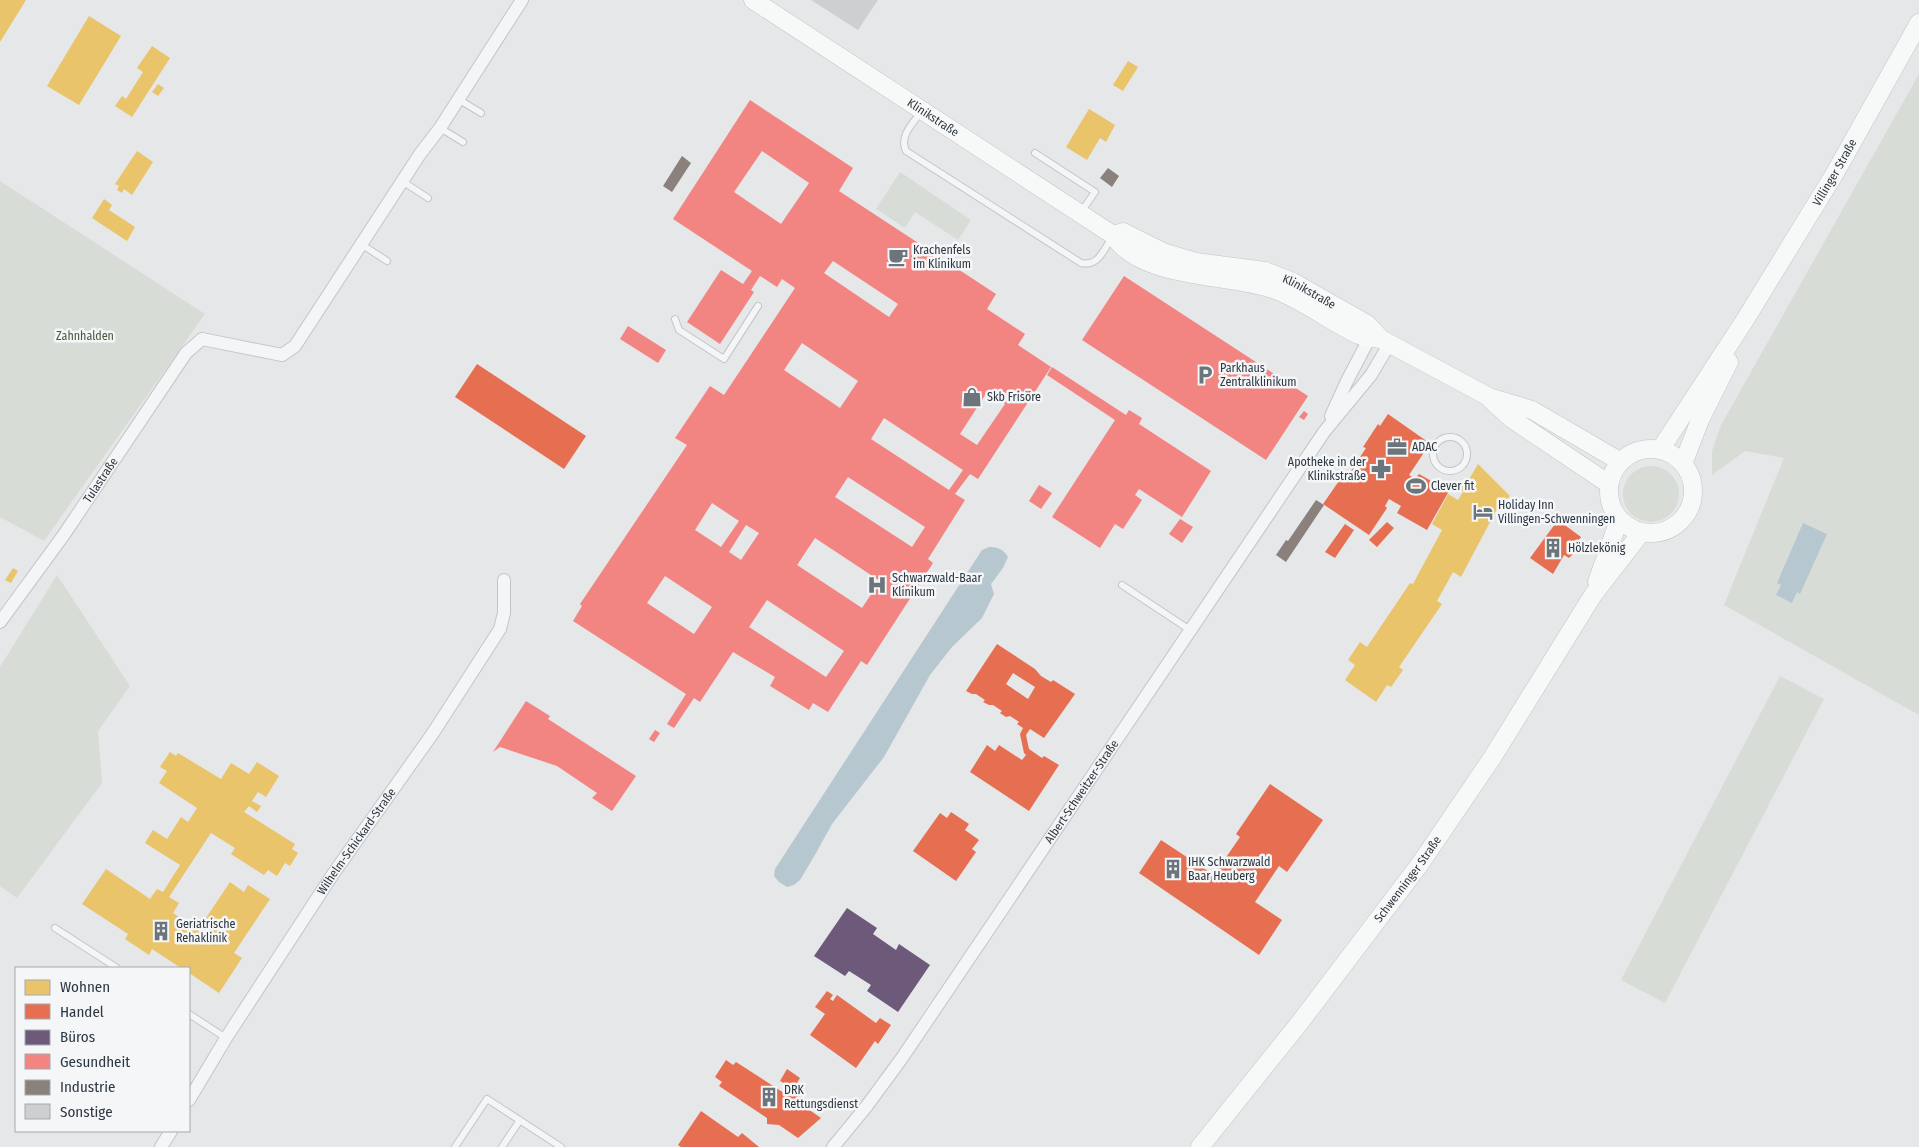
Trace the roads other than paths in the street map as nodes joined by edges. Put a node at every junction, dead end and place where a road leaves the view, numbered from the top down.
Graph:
1 (522, 0) edge
2 (762, 2) edge
3 (1919, 23) edge
4 (458, 99) junction
5 (922, 111) junction
6 (481, 114) dead end
7 (440, 128) junction
8 (463, 142) dead end
9 (1035, 153) dead end
10 (402, 181) junction
11 (428, 198) dead end
12 (1080, 214) junction
13 (1112, 235) junction
14 (360, 244) junction
15 (388, 261) dead end
16 (758, 306) dead end
17 (675, 319) dead end
18 (1746, 320) junction
19 (1381, 340) junction
20 (1489, 397) junction
21 (1324, 432) junction
22 (1466, 448) joint
23 (1660, 450) junction
24 (1620, 462) junction
25 (1683, 464) junction
26 (1609, 484) junction
27 (1619, 520) junction
28 (1641, 533) junction
29 (504, 580) dead end
30 (1122, 585) dead end
31 (1593, 595) junction
32 (0, 597) edge
33 (12, 604) junction
34 (0, 622) edge
35 (1190, 630) junction
36 (55, 928) dead end
37 (115, 967) edge
38 (190, 1015) edge
39 (226, 1038) junction
40 (190, 1098) edge
41 (520, 1120) junction
42 (170, 1132) edge
43 (161, 1147) edge
44 (455, 1147) edge
45 (502, 1147) edge
46 (562, 1147) edge
47 (833, 1147) edge
48 (1200, 1147) edge

1 - 4 street
2 - 5 main road, Klinikstraße
3 - 18 main road, Villinger Straße
4 - 6 lane
4 - 7 street
5 - 12 main road, Klinikstraße
5 - 13 lane
7 - 8 lane
7 - 10 street
9 - 12 lane
10 - 11 lane
10 - 14 street
12 - 13 main road, Klinikstraße
13 - 19 main road, Klinikstraße
14 - 15 lane
14 - 33 street, Tulastraße
16 - 17 lane
18 - 23 main road, Villinger Straße
18 - 25 main road, Villinger Straße
19 - 20 main road, Klinikstraße
19 - 21 street, Albert-Schweitzer-Straße
19 - 21 street, Albert-Schweitzer-Straße
20 - 24 main road, Klinikstraße
20 - 26 main road, Klinikstraße
21 - 35 street, Albert-Schweitzer-Straße
22 - 22 lane
23 - 24 main road
23 - 25 main road
24 - 26 main road
25 - 28 main road
26 - 27 main road
27 - 28 main road
27 - 31 main road, Schwenninger Straße
28 - 31 main road, Schwenninger Straße
29 - 39 street, Wilhelm-Schickard-Straße
30 - 35 lane
31 - 48 main road, Schwenninger Straße
32 - 33 street
33 - 34 street, Tulastraße
35 - 47 street, Albert-Schweitzer-Straße
36 - 37 lane
38 - 39 lane
39 - 40 street, Wilhelm-Schickard-Straße
41 - 44 lane
41 - 45 lane
41 - 46 lane
42 - 43 street

